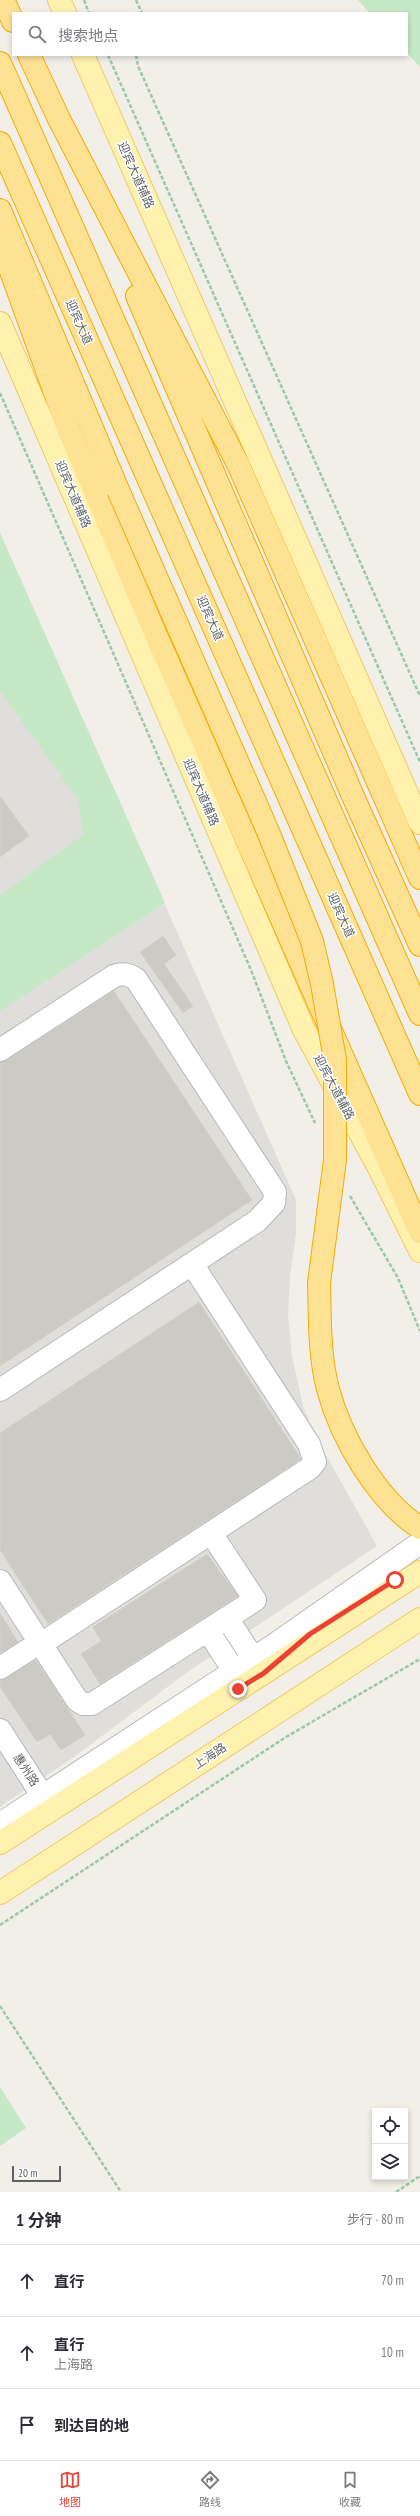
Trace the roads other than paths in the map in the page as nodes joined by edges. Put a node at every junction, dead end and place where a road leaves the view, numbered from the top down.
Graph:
1 (3, 0) edge
2 (59, 0) edge
3 (65, 12) edge
4 (12, 19) edge
5 (29, 56) edge
6 (83, 56) edge
7 (0, 63) edge
8 (59, 119) junction
9 (0, 143) edge
10 (0, 210) edge
11 (0, 241) edge
12 (0, 324) edge
13 (420, 823) edge
14 (420, 878) edge
15 (420, 945) edge
16 (420, 1014) edge
17 (0, 1050) edge
18 (420, 1094) edge
19 (420, 1232) edge
20 (420, 1251) edge
21 (192, 1264) junction
22 (0, 1390) edge
23 (420, 1528) edge
24 (211, 1533) junction
25 (420, 1543) edge
26 (420, 1563) edge
27 (420, 1572) edge
28 (0, 1581) edge
29 (227, 1618) junction
30 (420, 1618) edge
31 (420, 1629) edge
32 (208, 1631) junction
33 (34, 1647) junction
34 (259, 1666) junction
35 (0, 1668) edge
36 (234, 1671) junction
37 (286, 1706) junction
38 (0, 1730) edge
39 (47, 1803) junction
40 (0, 1824) edge
41 (0, 1843) edge
42 (0, 1893) edge

1 - 4 highway
2 - 3 main road
5 - 8 highway
6 - 13 main road, 迎宾大道辅路
7 - 16 highway
8 - 14 highway
8 - 15 highway
9 - 18 highway, 迎宾大道
10 - 23 highway, bridge
11 - 19 highway
12 - 20 main road, 迎宾大道辅路
17 - 21 street
21 - 22 street
21 - 24 street
24 - 29 street
24 - 33 street
25 - 34 street
26 - 34 street
27 - 34 main road
28 - 33 street
29 - 32 street
29 - 34 street
30 - 37 main road, 上海路
31 - 37 street
32 - 33 street
32 - 36 street
33 - 35 street
34 - 36 street
34 - 39 main road
36 - 39 street
37 - 42 main road, 上海路
38 - 39 street, 惠州路
39 - 40 street
39 - 41 main road

